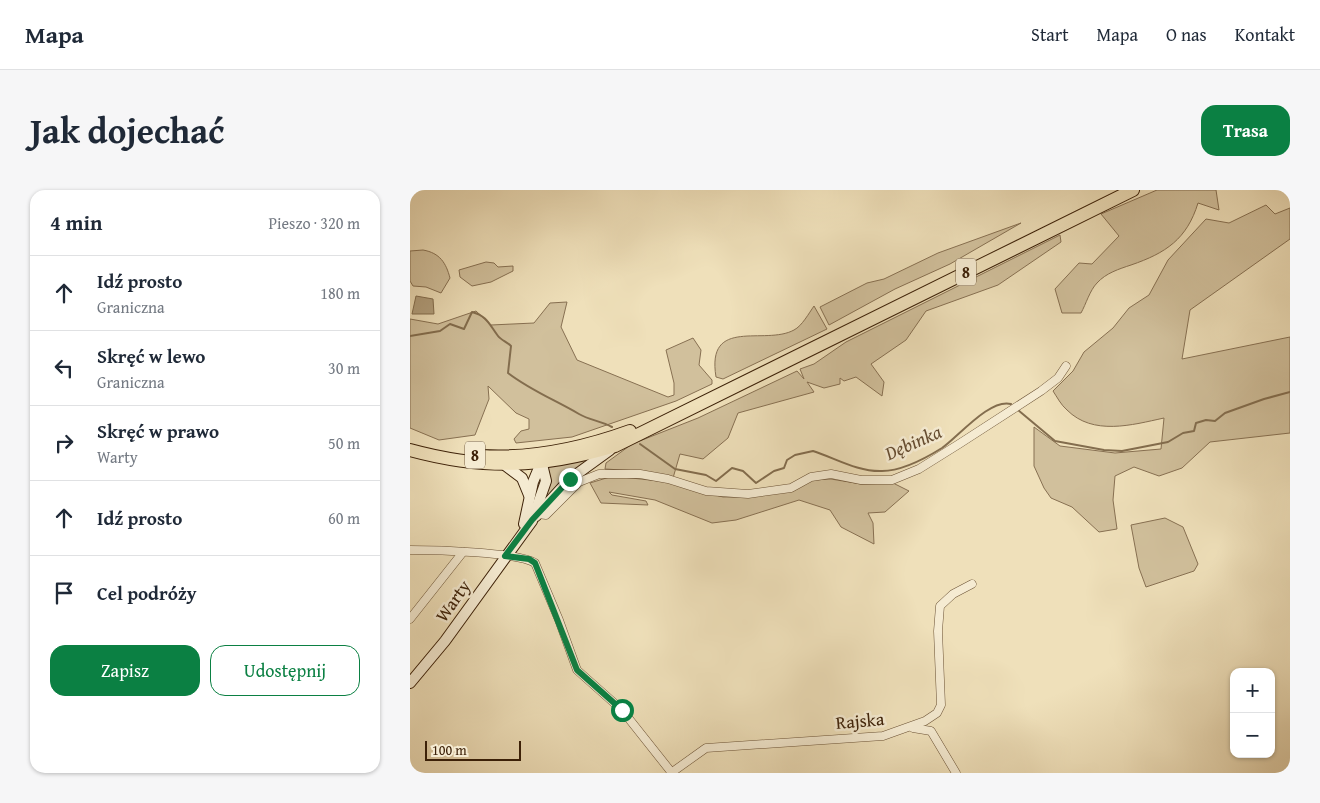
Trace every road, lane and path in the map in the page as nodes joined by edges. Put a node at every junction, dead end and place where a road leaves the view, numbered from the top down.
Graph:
1 (1132, 190) edge
2 (1066, 366) dead end
3 (634, 433) junction
4 (410, 444) edge
5 (615, 446) junction
6 (410, 450) edge
7 (540, 458) junction
8 (506, 466) junction
9 (530, 496) junction
10 (535, 517) junction
11 (519, 536) junction
12 (410, 550) edge
13 (462, 552) junction
14 (505, 556) junction
15 (972, 584) dead end
16 (410, 619) edge
17 (410, 683) edge
18 (909, 728) junction
19 (672, 773) edge
20 (956, 773) edge

1 - 3 highway, 8
2 - 10 street
3 - 5 highway, 8
3 - 7 highway, 8
4 - 7 highway, 8
5 - 7 highway, 8
5 - 10 main road
6 - 8 highway, 8
7 - 8 highway, 8
7 - 9 main road, Warty
7 - 10 main road, Warty
8 - 9 main road
9 - 11 main road, Warty
10 - 11 main road, Warty
11 - 14 main road, Warty
12 - 13 street
13 - 14 street
13 - 16 street
14 - 17 main road, Warty
14 - 19 street
15 - 18 street, Rajska
18 - 19 street, Rajska
18 - 20 street

